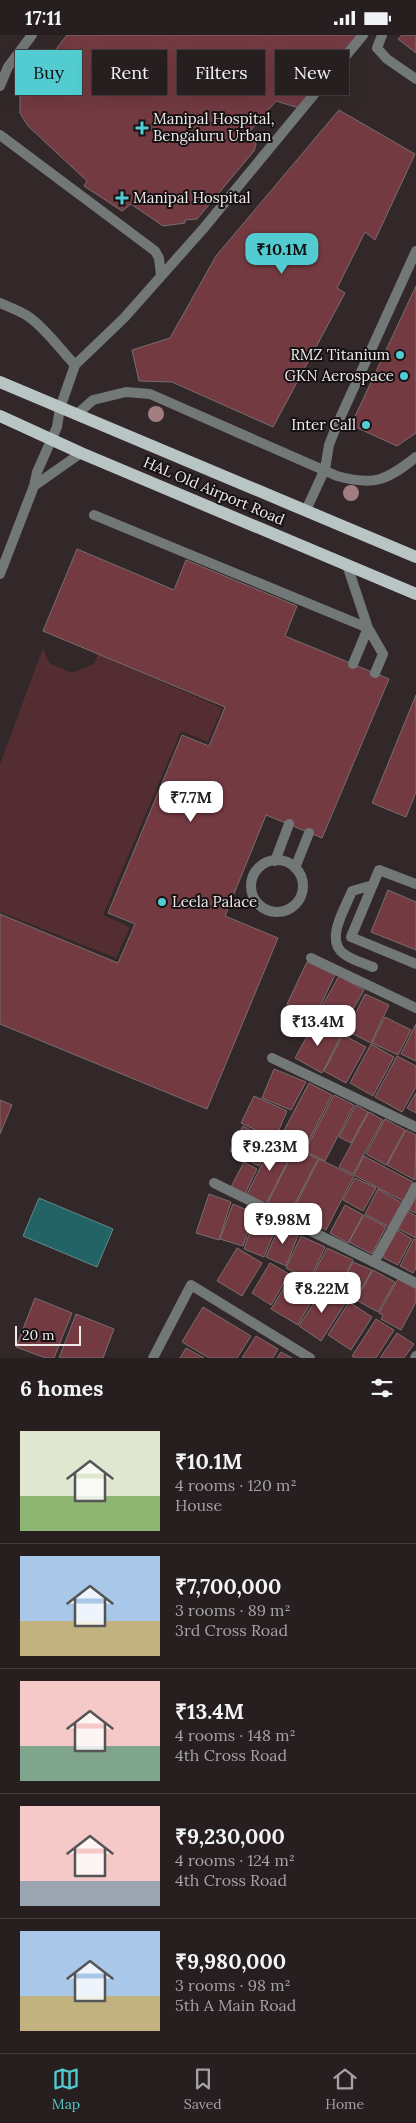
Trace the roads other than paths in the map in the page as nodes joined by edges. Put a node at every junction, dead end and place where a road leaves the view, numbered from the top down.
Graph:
1 (32, 35) edge
2 (363, 35) edge
3 (382, 35) edge
4 (416, 79) edge
5 (0, 87) edge
6 (0, 133) edge
7 (416, 251) edge
8 (161, 276) junction
9 (0, 303) edge
10 (75, 365) junction
11 (0, 382) edge
12 (60, 408) junction
13 (76, 415) junction
14 (0, 416) edge
15 (52, 440) junction
16 (81, 453) junction
17 (416, 457) edge
18 (325, 469) junction
19 (34, 486) junction
20 (306, 510) junction
21 (94, 515) dead end
22 (416, 557) edge
23 (347, 565) junction
24 (0, 574) edge
25 (416, 594) edge
26 (368, 628) junction
27 (353, 664) dead end
28 (375, 673) dead end
29 (289, 824) dead end
30 (309, 833) dead end
31 (275, 861) junction
32 (295, 867) junction
33 (416, 884) edge
34 (373, 885) junction
35 (311, 958) dead end
36 (416, 964) edge
37 (373, 967) dead end
38 (416, 1008) edge
39 (272, 1058) dead end
40 (416, 1127) edge
41 (214, 1183) dead end
42 (416, 1187) edge
43 (374, 1261) junction
44 (416, 1283) edge
45 (153, 1358) edge
46 (310, 1358) edge

1 - 5 street
2 - 8 street
3 - 4 street
6 - 8 street
7 - 18 street
8 - 10 street
9 - 10 street
10 - 12 street
11 - 12 main road, HAL Old Airport Road
12 - 13 main road, HAL Old Airport Road
12 - 15 street
13 - 18 street
13 - 20 main road, HAL Old Airport Road
14 - 15 main road, HAL Old Airport Road
15 - 16 main road, HAL Old Airport Road
15 - 19 street
16 - 19 street
16 - 23 main road, HAL Old Airport Road
17 - 18 street
18 - 20 street
19 - 24 street
20 - 22 main road, HAL Old Airport Road
21 - 26 street
23 - 25 main road, HAL Old Airport Road
23 - 26 street
26 - 27 street
26 - 28 street
29 - 31 street
30 - 32 street
31 - 32 street
31 - 32 street
33 - 34 street
34 - 36 street
34 - 37 street
35 - 38 street
39 - 40 street
41 - 43 street
42 - 43 street
43 - 44 street
45 - 46 street

